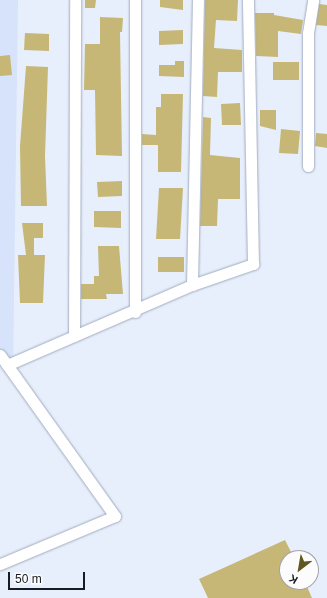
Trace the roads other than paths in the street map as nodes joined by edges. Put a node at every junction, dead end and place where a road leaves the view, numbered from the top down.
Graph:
1 (75, 0) edge
2 (135, 0) edge
3 (198, 0) edge
4 (248, 0) edge
5 (313, 0) edge
6 (308, 166) dead end
7 (192, 285) junction
8 (135, 312) junction
9 (74, 336) junction
10 (0, 355) edge
11 (8, 365) junction
12 (0, 564) edge

1 - 9 street
2 - 8 street
3 - 7 street
4 - 7 street
5 - 6 street
7 - 8 street
8 - 9 street
9 - 11 street
10 - 11 street
11 - 12 street

